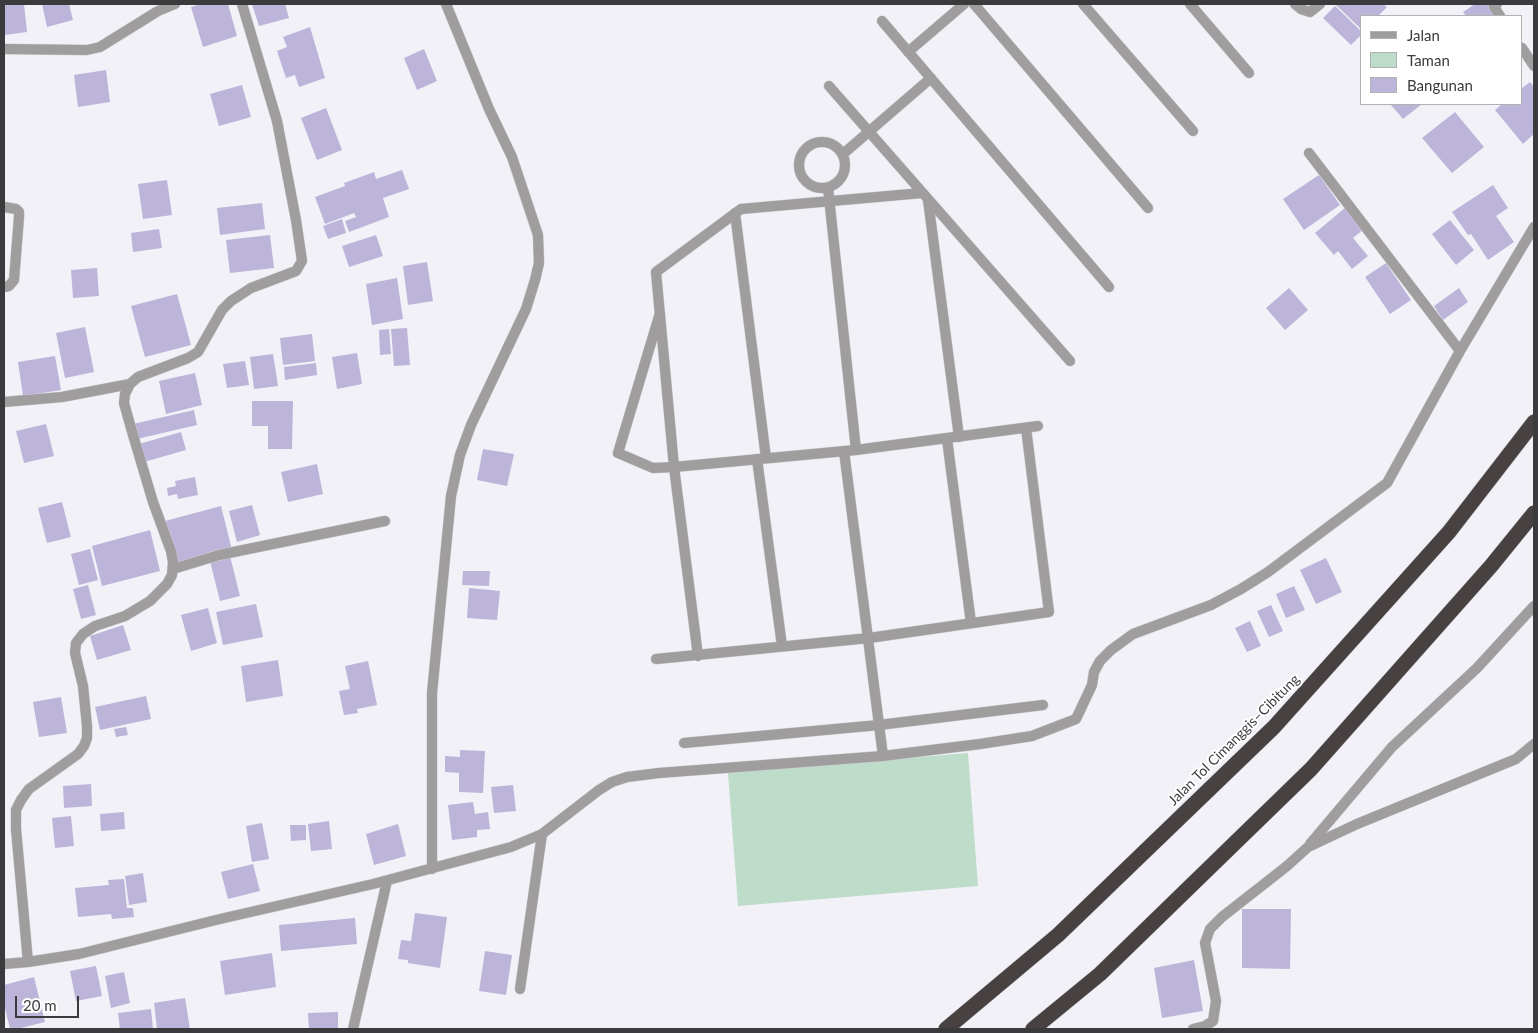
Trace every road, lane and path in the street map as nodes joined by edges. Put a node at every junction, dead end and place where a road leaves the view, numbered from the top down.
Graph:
1 (175, 4) edge
2 (242, 4) edge
3 (446, 4) edge
4 (964, 4) edge
5 (974, 4) edge
6 (1082, 4) edge
7 (1190, 4) edge
8 (1294, 4) edge
9 (1320, 4) edge
10 (1497, 4) edge
11 (1499, 15) edge
12 (882, 21) dead end
13 (4, 50) edge
14 (1523, 50) edge
15 (908, 52) junction
16 (1534, 66) edge
17 (1249, 73) dead end
18 (931, 78) junction
19 (829, 86) dead end
20 (1193, 131) dead end
21 (868, 132) junction
22 (1309, 153) dead end
23 (843, 154) junction
24 (828, 188) junction
25 (925, 196) junction
26 (830, 201) junction
27 (4, 207) edge
28 (1148, 208) dead end
29 (735, 213) junction
30 (1534, 227) edge
31 (4, 287) edge
32 (1109, 287) dead end
33 (660, 313) junction
34 (1460, 351) junction
35 (1070, 361) dead end
36 (130, 384) junction
37 (4, 402) edge
38 (1534, 422) edge
39 (1038, 426) dead end
40 (1026, 428) junction
41 (959, 437) junction
42 (947, 439) junction
43 (856, 450) junction
44 (844, 451) junction
45 (761, 458) junction
46 (674, 467) junction
47 (1534, 513) edge
48 (384, 521) dead end
49 (172, 569) junction
50 (1534, 608) edge
51 (971, 623) junction
52 (868, 638) junction
53 (782, 646) junction
54 (698, 656) junction
55 (656, 659) dead end
56 (1043, 705) dead end
57 (879, 725) junction
58 (684, 743) dead end
59 (1534, 744) edge
60 (883, 756) junction
61 (542, 834) junction
62 (1308, 847) junction
63 (432, 869) junction
64 (387, 881) junction
65 (28, 962) junction
66 (4, 964) edge
67 (520, 989) dead end
68 (352, 1029) edge
69 (946, 1029) edge
70 (1033, 1029) edge
71 (1193, 1029) edge

1 - 13 street
2 - 36 street
3 - 63 street
4 - 15 street
5 - 28 street
6 - 20 street
7 - 17 street
8 - 9 street
10 - 11 street
12 - 15 street
14 - 16 street
15 - 18 street
18 - 21 street
18 - 32 street
19 - 21 street
21 - 23 street
21 - 25 street
22 - 34 street
23 - 24 street
23 - 24 street
24 - 26 street
25 - 26 street
25 - 35 street
25 - 41 street
26 - 29 street
26 - 43 street
27 - 31 street
29 - 33 street
29 - 45 street
30 - 34 street
33 - 46 street
33 - 46 street
34 - 60 street
36 - 37 street
36 - 49 street
38 - 69 highway, Jalan Tol Cimanggis–Cibitung
39 - 40 street
40 - 41 street
40 - 51 street
41 - 42 street
42 - 43 street
42 - 51 street
43 - 44 street
44 - 45 street
44 - 52 street
45 - 46 street
45 - 53 street
46 - 54 street
47 - 70 highway
48 - 49 street
49 - 65 street
50 - 62 street
51 - 52 street
52 - 53 street
52 - 57 street
53 - 54 street
54 - 55 street
56 - 57 street
57 - 58 street
57 - 60 street
59 - 62 street
60 - 61 street
61 - 63 street
61 - 67 street
62 - 71 street
63 - 64 street
64 - 65 street
64 - 68 street
65 - 66 street

